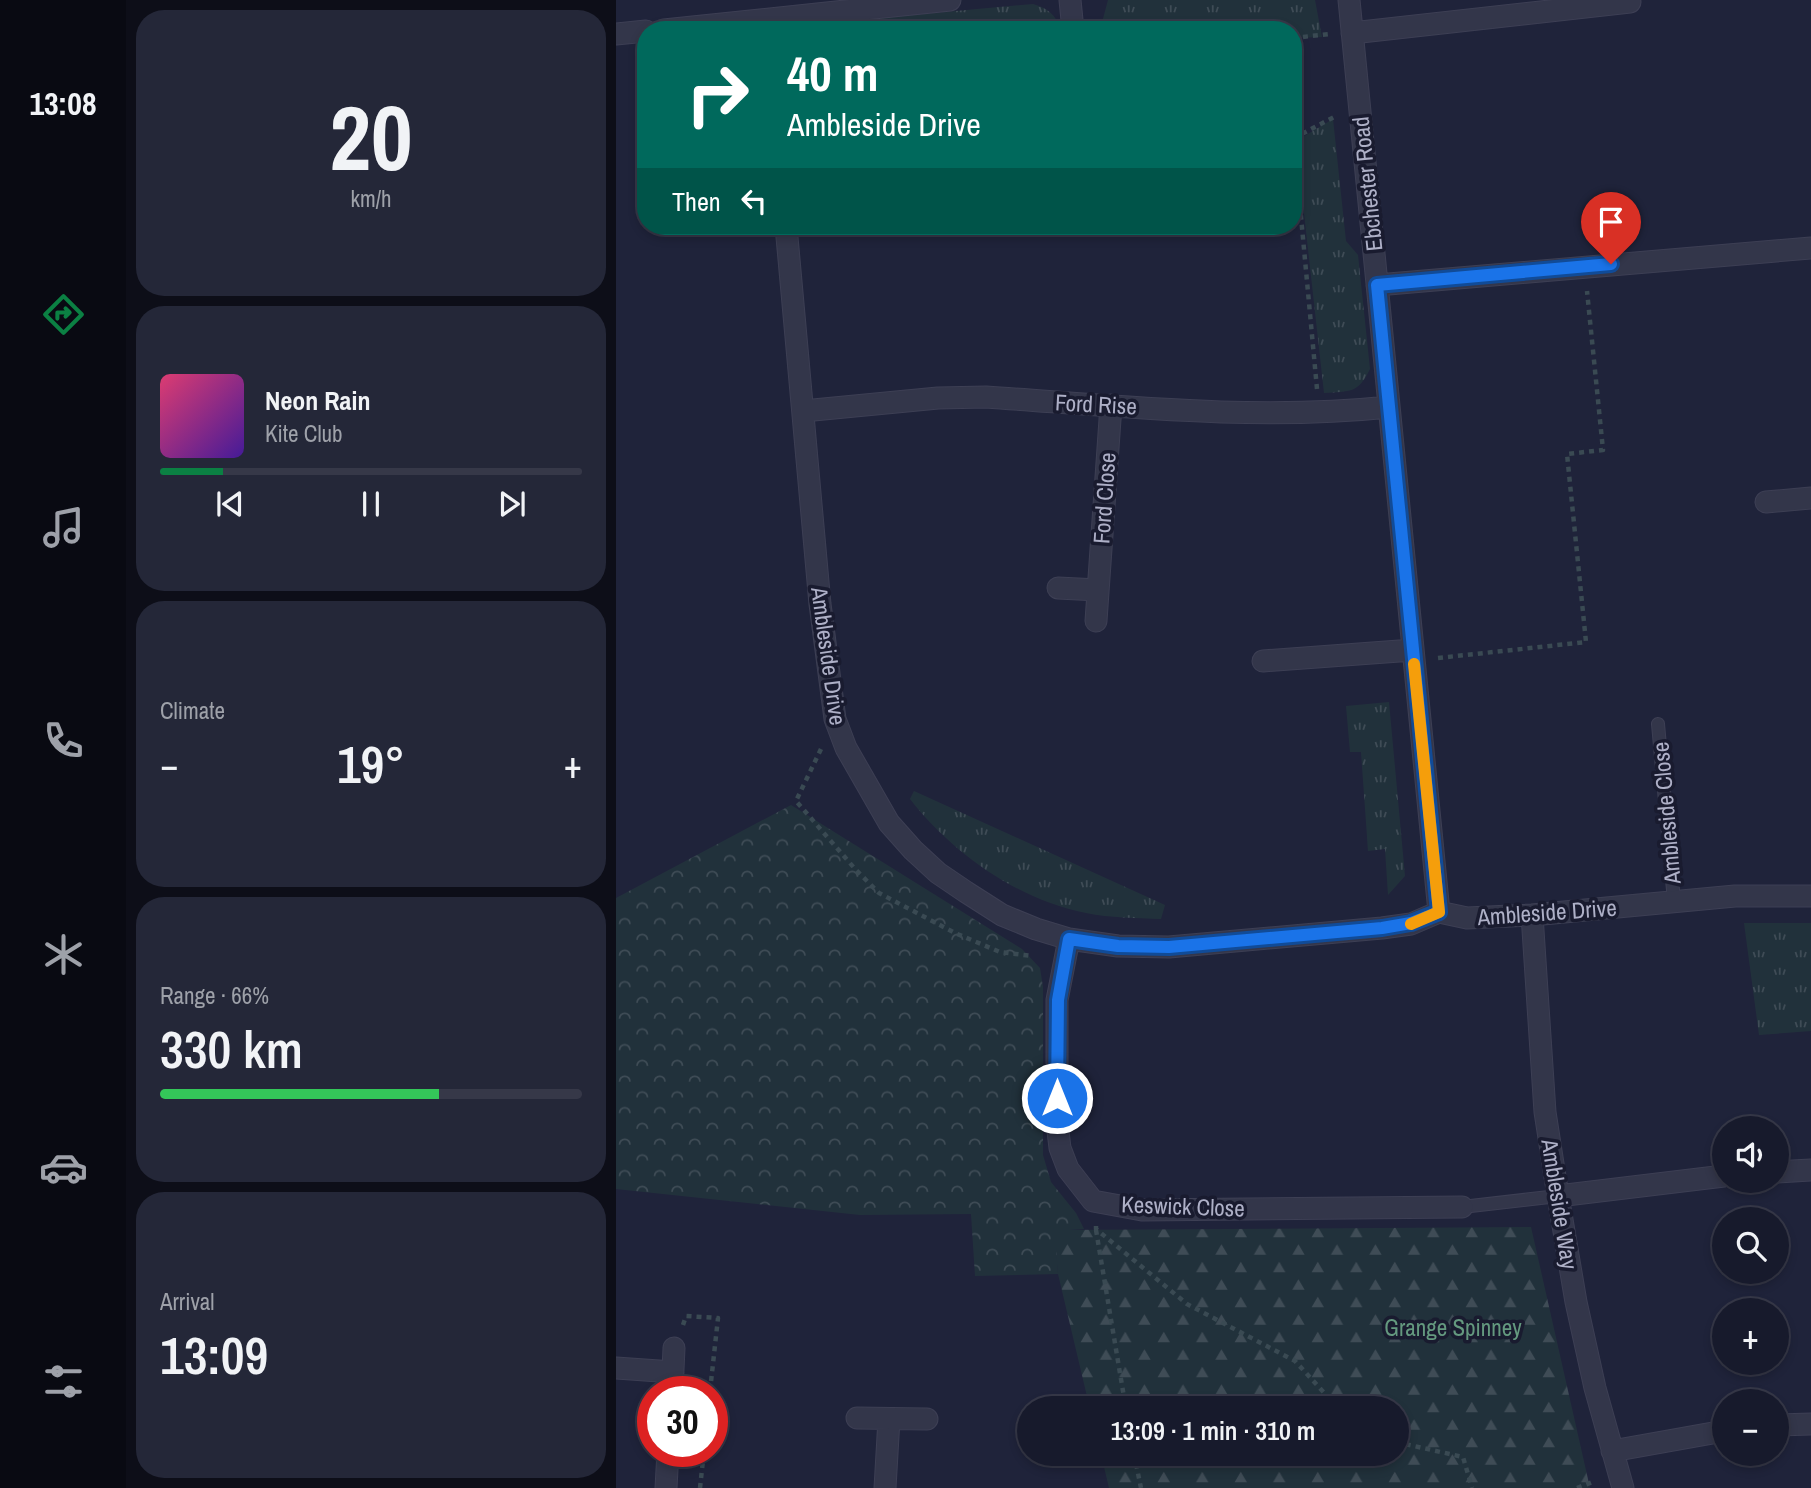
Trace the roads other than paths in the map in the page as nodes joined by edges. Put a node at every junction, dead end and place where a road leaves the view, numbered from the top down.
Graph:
1 (950, 0) edge
2 (1070, 0) edge
3 (1349, 0) edge
4 (1630, 2) dead end
5 (798, 21) edge
6 (1072, 21) edge
7 (637, 33) edge
8 (1352, 33) junction
9 (616, 34) edge
10 (787, 235) edge
11 (1811, 248) edge
12 (1377, 285) junction
13 (1111, 405) junction
14 (1389, 407) junction
15 (803, 411) junction
16 (1811, 498) edge
17 (1766, 502) dead end
18 (1058, 588) dead end
19 (1098, 590) junction
20 (1096, 621) dead end
21 (1413, 655) junction
22 (1263, 661) dead end
23 (1658, 724) dead end
24 (1811, 896) edge
25 (1675, 901) junction
26 (1439, 912) junction
27 (1532, 915) junction
28 (1069, 939) junction
29 (1811, 1170) edge
30 (1789, 1171) edge
31 (1712, 1177) edge
32 (1558, 1196) junction
33 (1462, 1207) joint
34 (674, 1348) road end
35 (616, 1368) edge
36 (648, 1376) edge
37 (672, 1376) edge
38 (857, 1418) dead end
39 (890, 1419) junction
40 (927, 1419) dead end
41 (1811, 1424) edge
42 (1789, 1425) edge
43 (1712, 1433) edge
44 (1612, 1451) junction
45 (667, 1467) edge
46 (666, 1488) edge
47 (886, 1488) edge
48 (1623, 1488) edge

1 - 5 street
2 - 6 street
3 - 8 street, Ebchester Road
4 - 8 street
7 - 9 street
8 - 12 street, Ebchester Road
10 - 15 street, Ambleside Drive
11 - 12 street
12 - 14 street, Ebchester Road
13 - 14 street, Ford Rise
13 - 15 street, Ford Rise
13 - 19 street, Ford Close
14 - 21 street, Ebchester Road
15 - 28 street, Ambleside Drive
16 - 17 street
18 - 19 street
19 - 20 street, Ford Close
21 - 22 street
21 - 26 street, Ebchester Road
23 - 25 lane, Ambleside Close
24 - 25 street, Ambleside Drive
25 - 27 street, Ambleside Drive
26 - 27 street, Ambleside Drive
26 - 28 street, Ambleside Drive
27 - 32 street, Ambleside Way
28 - 33 street, Keswick Close
29 - 30 street
31 - 32 street
32 - 33 lane
32 - 44 street, Ambleside Way
34 - 37 street
35 - 36 street
38 - 39 street
39 - 40 street
39 - 47 street
41 - 42 street
43 - 44 street
44 - 48 street, Ambleside Way
45 - 46 street

